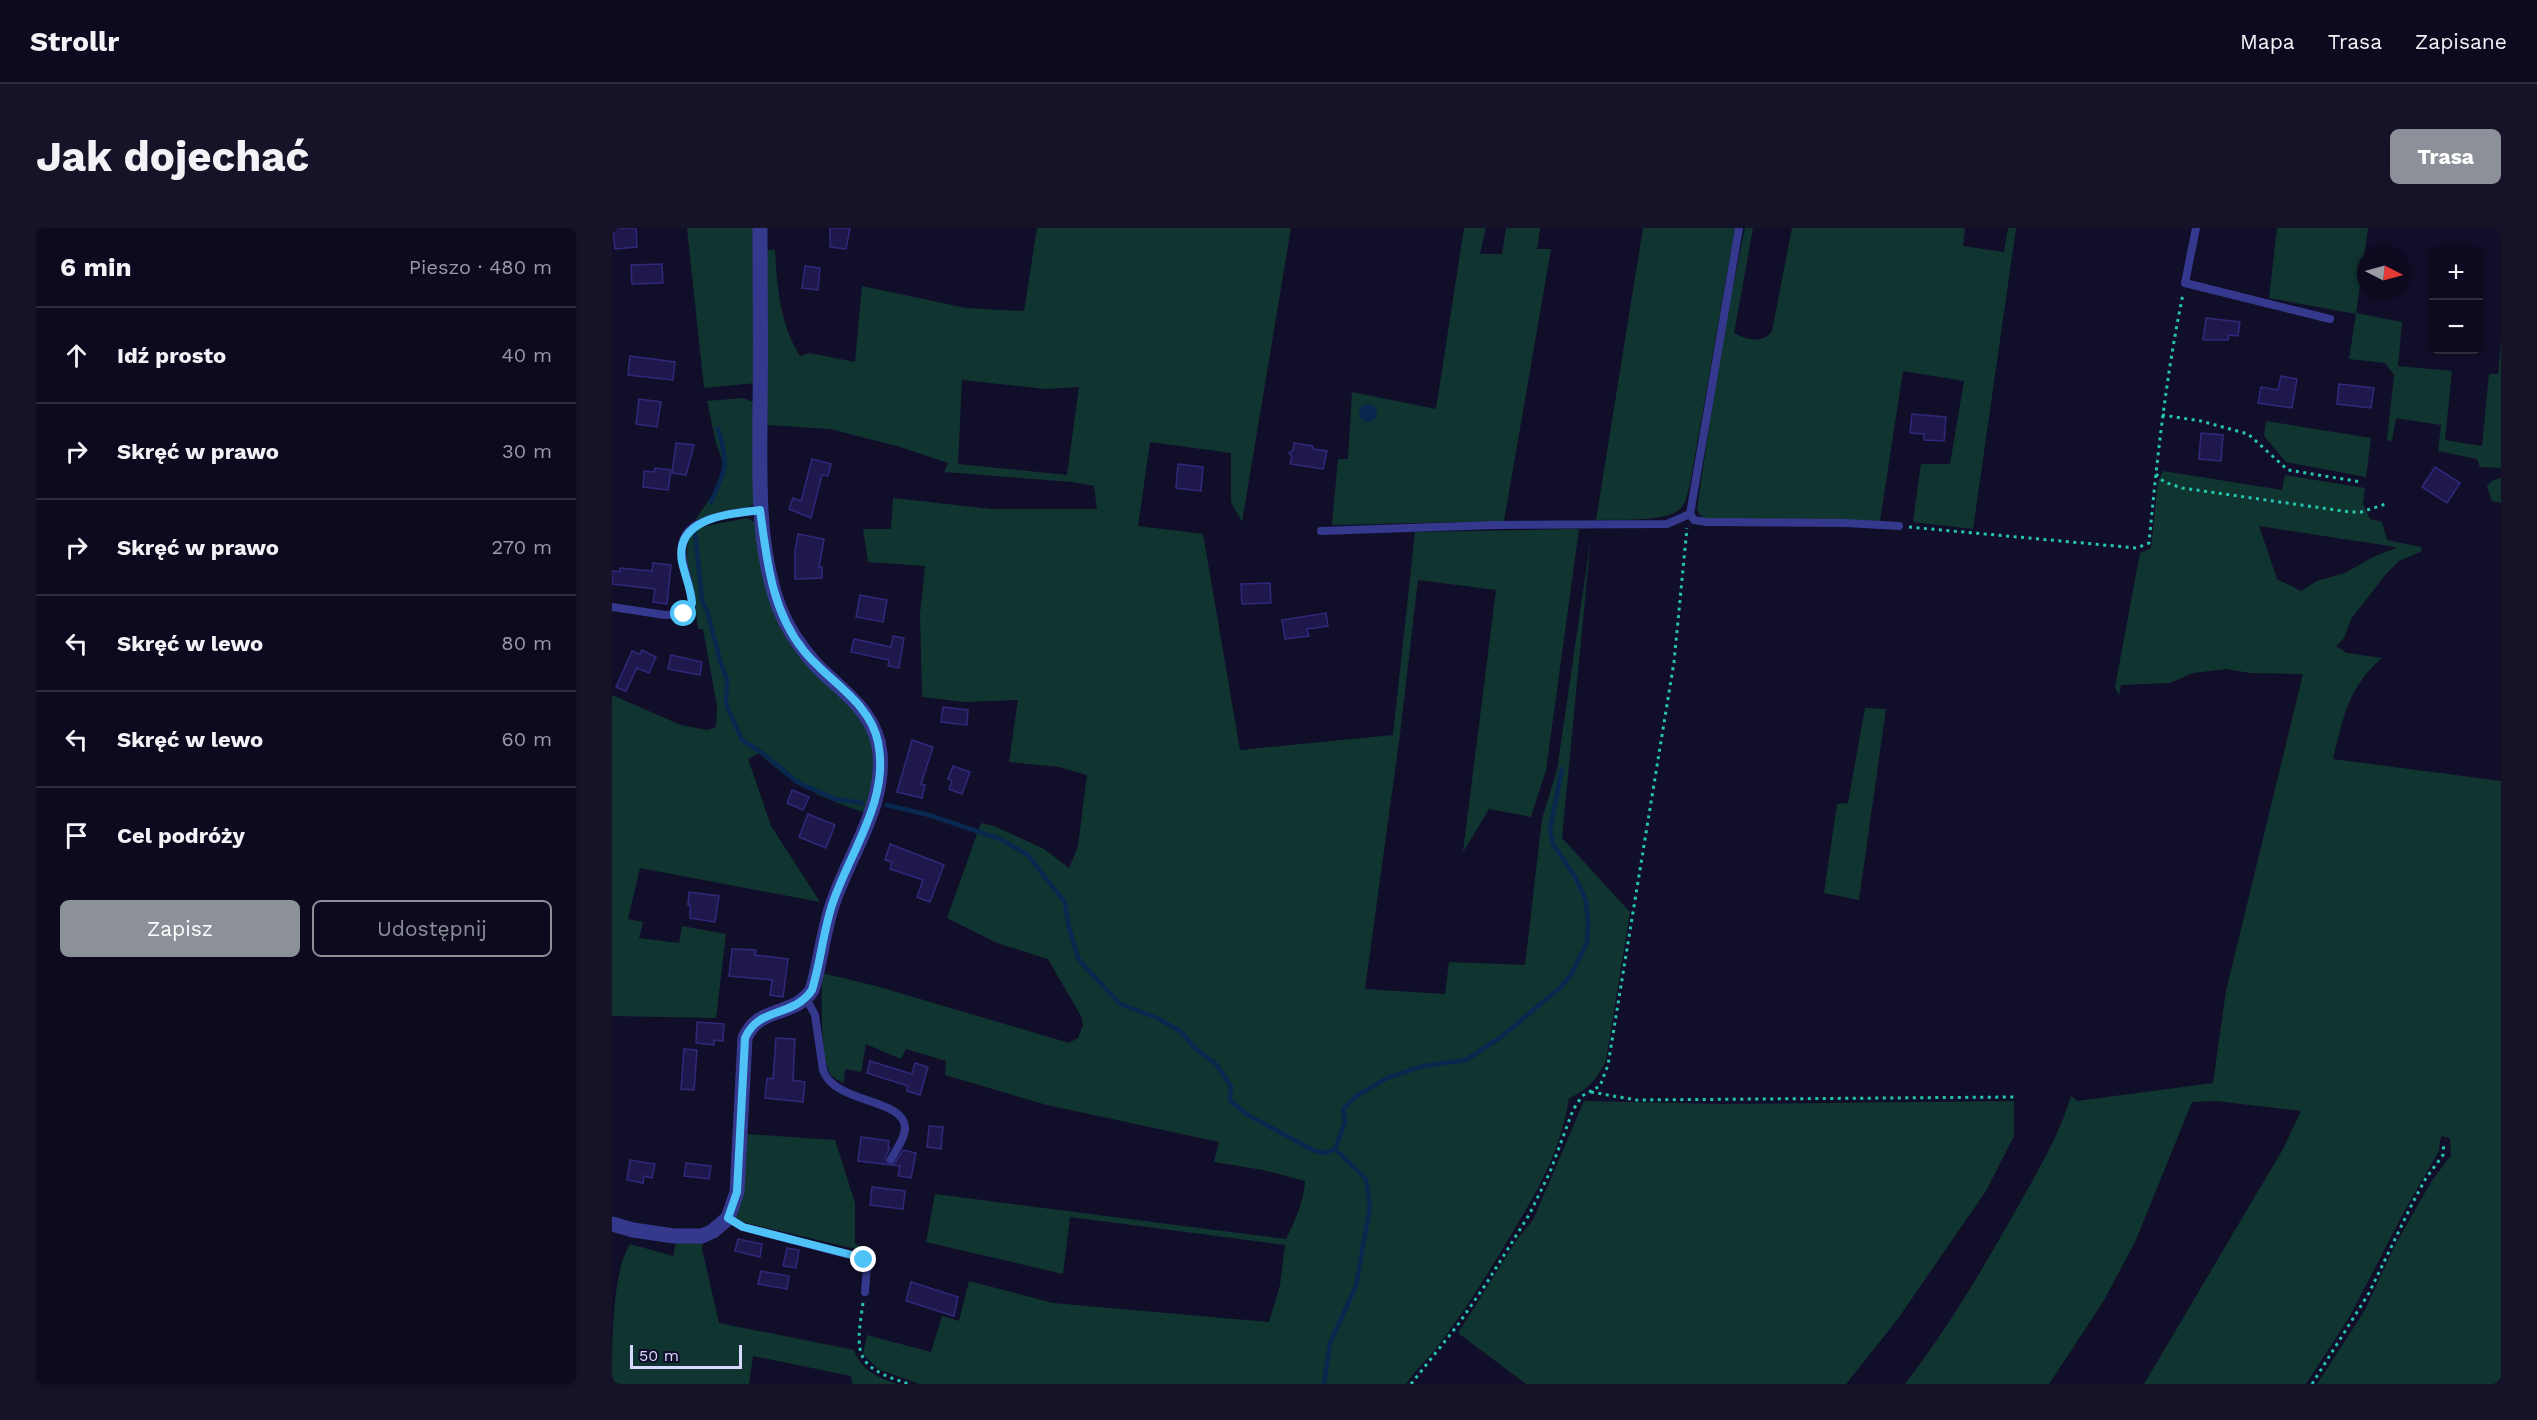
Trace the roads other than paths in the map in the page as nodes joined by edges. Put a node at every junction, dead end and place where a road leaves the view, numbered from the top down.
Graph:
1 (760, 228) edge
2 (1739, 228) edge
3 (2196, 228) edge
4 (2330, 320) dead end
5 (760, 510) junction
6 (1690, 514) junction
7 (1899, 526) road end
8 (1321, 531) dead end
9 (612, 607) edge
10 (806, 998) junction
11 (891, 1159) dead end
12 (728, 1218) junction
13 (612, 1224) edge
14 (866, 1292) road end

1 - 5 street
2 - 6 lane
3 - 4 lane
5 - 9 lane
5 - 10 street
6 - 7 lane
6 - 8 lane
10 - 11 lane
10 - 12 street
12 - 13 street
12 - 14 lane

